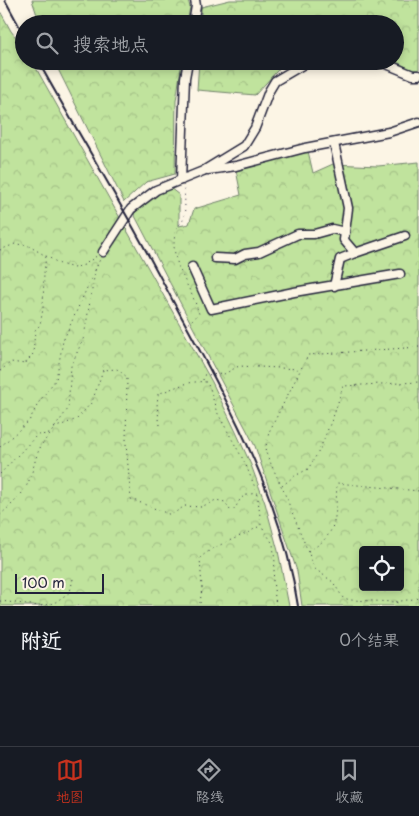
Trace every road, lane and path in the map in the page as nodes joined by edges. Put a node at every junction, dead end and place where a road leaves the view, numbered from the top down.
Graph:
1 (195, 0) edge
2 (194, 15) edge
3 (186, 70) edge
4 (294, 70) edge
5 (401, 70) edge
6 (419, 75) edge
7 (419, 122) edge
8 (334, 142) junction
9 (203, 171) junction
10 (182, 180) junction
11 (345, 232) junction
12 (405, 236) dead end
13 (0, 250) edge
14 (103, 252) junction
15 (354, 253) junction
16 (46, 255) junction
17 (215, 258) dead end
18 (96, 266) junction
19 (192, 267) dead end
20 (400, 274) dead end
21 (334, 286) junction
22 (186, 325) dead end
23 (419, 347) edge
24 (301, 369) junction
25 (0, 371) edge
26 (202, 382) junction
27 (419, 382) edge
28 (160, 425) dead end
29 (54, 428) junction
30 (50, 434) junction
31 (0, 447) edge
32 (0, 474) edge
33 (281, 486) junction
34 (419, 491) edge
35 (256, 493) junction
36 (0, 515) edge
37 (261, 525) junction
38 (307, 551) junction
39 (73, 578) dead end
40 (419, 598) edge
41 (0, 601) edge
42 (395, 602) junction
43 (200, 603) dead end
44 (41, 606) edge
45 (276, 606) edge
46 (399, 606) edge

1 - 2 street
3 - 10 street
4 - 9 street
5 - 6 street
7 - 8 street
8 - 9 street
8 - 11 street
9 - 10 street
10 - 14 street
10 - 22 path
11 - 15 street
11 - 17 street
12 - 15 street
13 - 16 path
14 - 16 path
14 - 18 path
15 - 21 street
16 - 25 path
18 - 29 path
18 - 31 path
19 - 21 street
20 - 21 street
23 - 24 path
24 - 26 path
24 - 33 path
26 - 28 path
26 - 35 path
27 - 33 path
29 - 30 path
29 - 35 path
30 - 32 path
30 - 36 path
33 - 38 path
34 - 38 path
35 - 37 path
37 - 43 path
37 - 45 path
38 - 42 path
39 - 44 path
40 - 42 path
41 - 44 path
42 - 46 path

